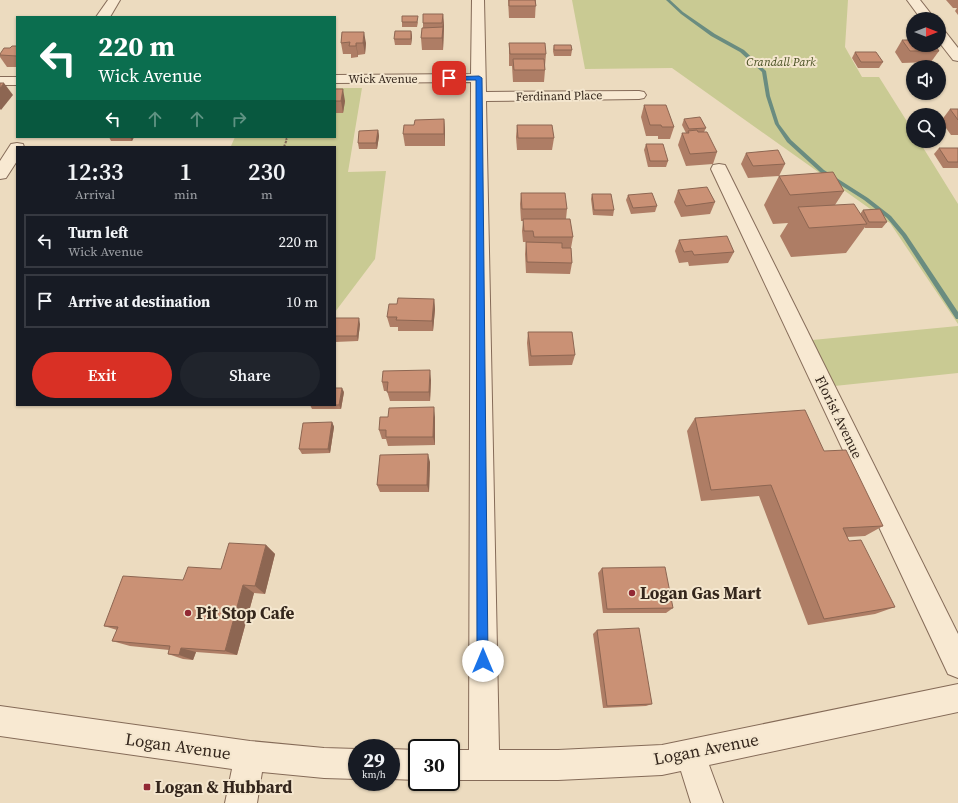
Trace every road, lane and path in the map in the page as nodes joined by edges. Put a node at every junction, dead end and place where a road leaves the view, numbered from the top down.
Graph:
1 (114, 0) edge
2 (478, 0) edge
3 (913, 0) edge
4 (922, 12) edge
5 (103, 16) edge
6 (946, 42) edge
7 (958, 57) edge
8 (336, 79) edge
9 (0, 80) edge
10 (16, 81) edge
11 (479, 88) junction
12 (639, 95) dead end
13 (16, 149) edge
14 (719, 169) dead end
15 (0, 174) edge
16 (958, 664) edge
17 (958, 698) edge
18 (0, 721) edge
19 (690, 754) junction
20 (250, 756) junction
21 (348, 764) edge
22 (460, 765) edge
23 (484, 766) junction
24 (241, 803) edge
25 (707, 803) edge

1 - 5 street
2 - 11 street
3 - 4 street
6 - 7 street
8 - 11 street, Wick Avenue
9 - 10 street
11 - 12 street, Ferdinand Place
11 - 23 street
13 - 15 street
14 - 16 street, Florist Avenue
17 - 19 street, Logan Avenue
18 - 20 street, Logan Avenue
19 - 23 street, Logan Avenue
19 - 25 street
20 - 21 street, Logan Avenue
20 - 24 street
22 - 23 street, Logan Avenue

